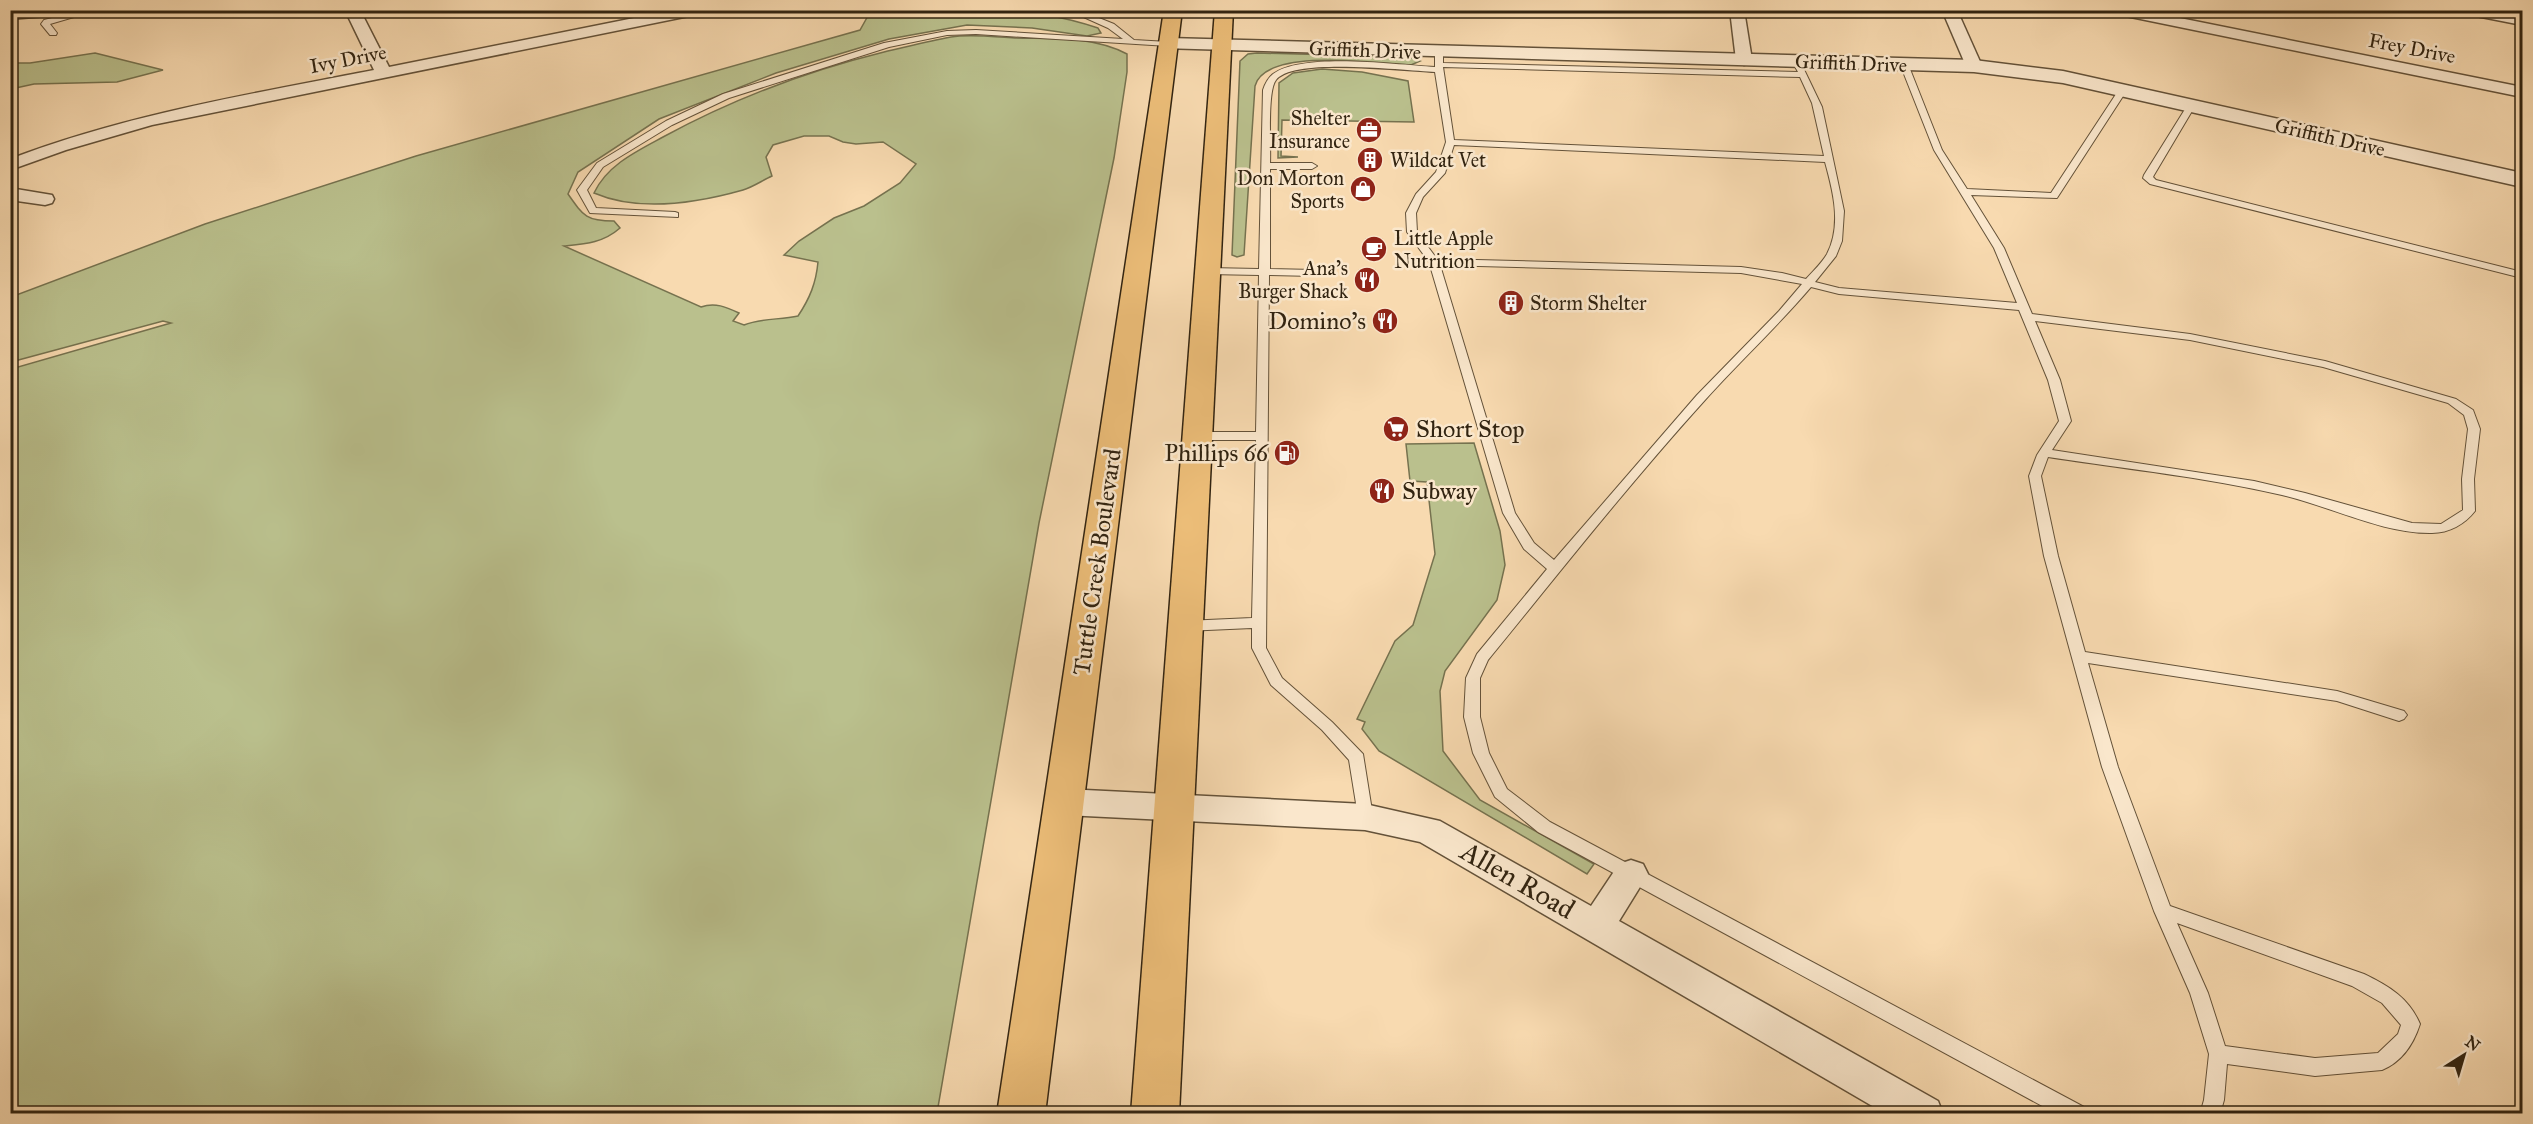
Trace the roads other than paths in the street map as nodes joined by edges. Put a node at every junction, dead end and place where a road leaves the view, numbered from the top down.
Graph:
1 (71, 10) edge
2 (95, 10) edge
3 (352, 10) edge
4 (699, 10) edge
5 (1071, 10) edge
6 (1173, 10) edge
7 (1224, 10) edge
8 (1737, 10) edge
9 (1949, 10) edge
10 (2116, 10) edge
11 (2466, 10) edge
12 (10, 15) edge
13 (2523, 21) edge
14 (53, 33) dead end
15 (1132, 42) junction
16 (1168, 44) junction
17 (1222, 46) junction
18 (1744, 60) junction
19 (1439, 62) junction
20 (1904, 64) junction
21 (1974, 66) junction
22 (1799, 68) junction
23 (384, 74) junction
24 (2123, 90) junction
25 (2523, 92) edge
26 (2191, 106) junction
27 (1450, 142) junction
28 (1829, 159) junction
29 (10, 165) edge
30 (1266, 166) junction
31 (1312, 166) dead end
32 (2523, 180) edge
33 (1965, 192) junction
34 (10, 194) edge
35 (45, 199) dead end
36 (675, 215) dead end
37 (1434, 262) junction
38 (1208, 271) junction
39 (1265, 272) junction
40 (1314, 273) dead end
41 (2523, 275) edge
42 (1808, 283) junction
43 (2026, 312) junction
44 (1197, 436) junction
45 (1262, 436) junction
46 (2045, 453) junction
47 (1555, 568) junction
48 (1260, 623) junction
49 (1185, 626) junction
50 (2079, 656) junction
51 (2399, 715) dead end
52 (1065, 802) junction
53 (1174, 809) junction
54 (1365, 817) junction
55 (1631, 874) junction
56 (2163, 911) junction
57 (1597, 925) junction
58 (2218, 1054) junction
59 (1021, 1113) edge
60 (1155, 1113) edge
61 (1924, 1113) edge
62 (2077, 1113) edge
63 (2210, 1113) edge

1 - 12 street
2 - 14 lane
3 - 23 street
4 - 23 street, Ivy Drive
5 - 15 lane
6 - 16 highway, Tuttle Creek Boulevard
7 - 17 highway
8 - 18 street
9 - 21 street
10 - 25 street, Frey Drive
11 - 13 street
15 - 16 lane
15 - 36 lane
16 - 17 street, Griffith Drive
16 - 52 highway, Tuttle Creek Boulevard
17 - 19 street, Griffith Drive
17 - 38 highway
18 - 19 street, Griffith Drive
18 - 22 street, Griffith Drive
19 - 22 lane
19 - 27 lane
19 - 30 lane
20 - 21 street, Griffith Drive
20 - 22 street, Griffith Drive
20 - 33 lane
21 - 24 street, Griffith Drive
22 - 28 lane
23 - 29 street, Ivy Drive
24 - 26 street, Griffith Drive
24 - 33 lane
26 - 32 street, Griffith Drive
26 - 41 lane
27 - 28 lane
27 - 37 lane
28 - 42 lane
30 - 31 lane
30 - 39 lane
33 - 43 lane
34 - 35 street
37 - 42 lane
37 - 47 lane
38 - 39 lane
38 - 44 highway
39 - 40 lane
39 - 45 lane
42 - 43 lane
42 - 47 lane
43 - 46 lane
43 - 46 lane
44 - 45 lane
44 - 49 highway
45 - 48 lane
46 - 50 lane
47 - 55 lane
48 - 49 lane
48 - 54 lane
49 - 53 highway
50 - 51 lane
50 - 56 lane
52 - 53 street, Allen Road
52 - 59 highway, Tuttle Creek Boulevard
53 - 54 street, Allen Road
53 - 60 highway
54 - 57 street, Allen Road
55 - 57 street
55 - 62 lane
56 - 58 lane
56 - 58 lane
57 - 61 street, Allen Road
58 - 63 lane

